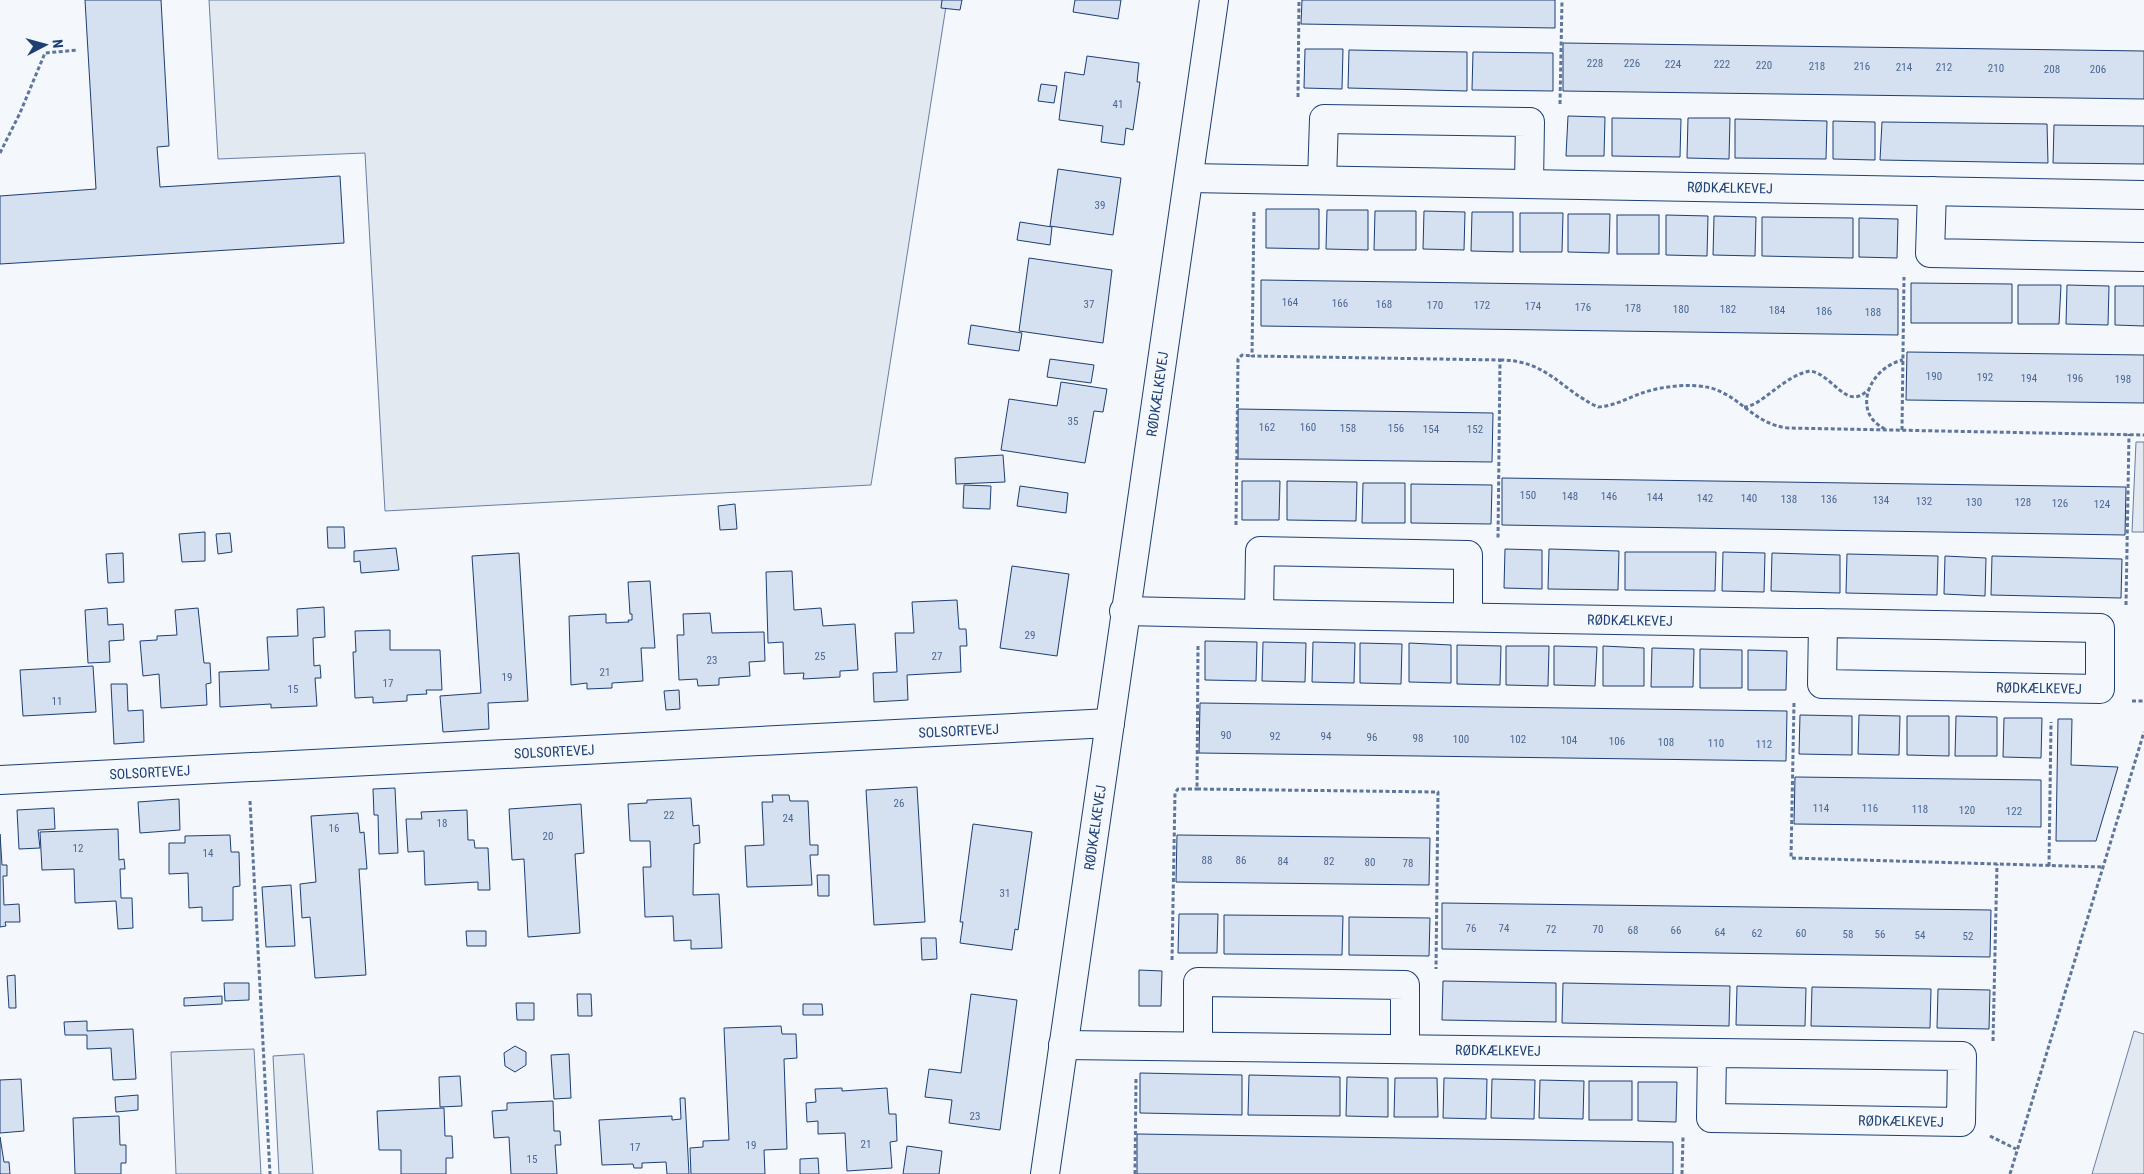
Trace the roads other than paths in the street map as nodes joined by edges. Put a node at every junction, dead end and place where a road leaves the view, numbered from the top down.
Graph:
1 (1214, 0) edge
2 (1189, 178) junction
3 (1322, 180) junction
4 (1529, 184) junction
5 (1932, 191) junction
6 (2144, 195) edge
7 (2144, 257) edge
8 (1124, 611) junction
9 (1258, 614) junction
10 (1468, 617) junction
11 (1823, 623) junction
12 (1110, 724) junction
13 (0, 780) edge
14 (1063, 1045) junction
15 (1198, 1046) junction
16 (1405, 1049) junction
17 (1712, 1053) junction
18 (1045, 1174) edge

1 - 2 street, RØDKÆLKEVEJ
2 - 3 street, RØDKÆLKEVEJ
2 - 8 street, RØDKÆLKEVEJ
3 - 4 street, RØDKÆLKEVEJ
3 - 4 street
4 - 5 street, RØDKÆLKEVEJ
5 - 6 street, RØDKÆLKEVEJ
5 - 7 street
8 - 9 street, RØDKÆLKEVEJ
8 - 12 street, RØDKÆLKEVEJ
9 - 10 street, RØDKÆLKEVEJ
9 - 10 street
10 - 11 street, RØDKÆLKEVEJ
11 - 11 street, RØDKÆLKEVEJ
12 - 13 street, SOLSORTEVEJ
12 - 14 street, RØDKÆLKEVEJ
14 - 15 street, RØDKÆLKEVEJ
14 - 18 street, RØDKÆLKEVEJ
15 - 16 street, RØDKÆLKEVEJ
15 - 16 street
16 - 17 street, RØDKÆLKEVEJ
17 - 17 street, RØDKÆLKEVEJ

